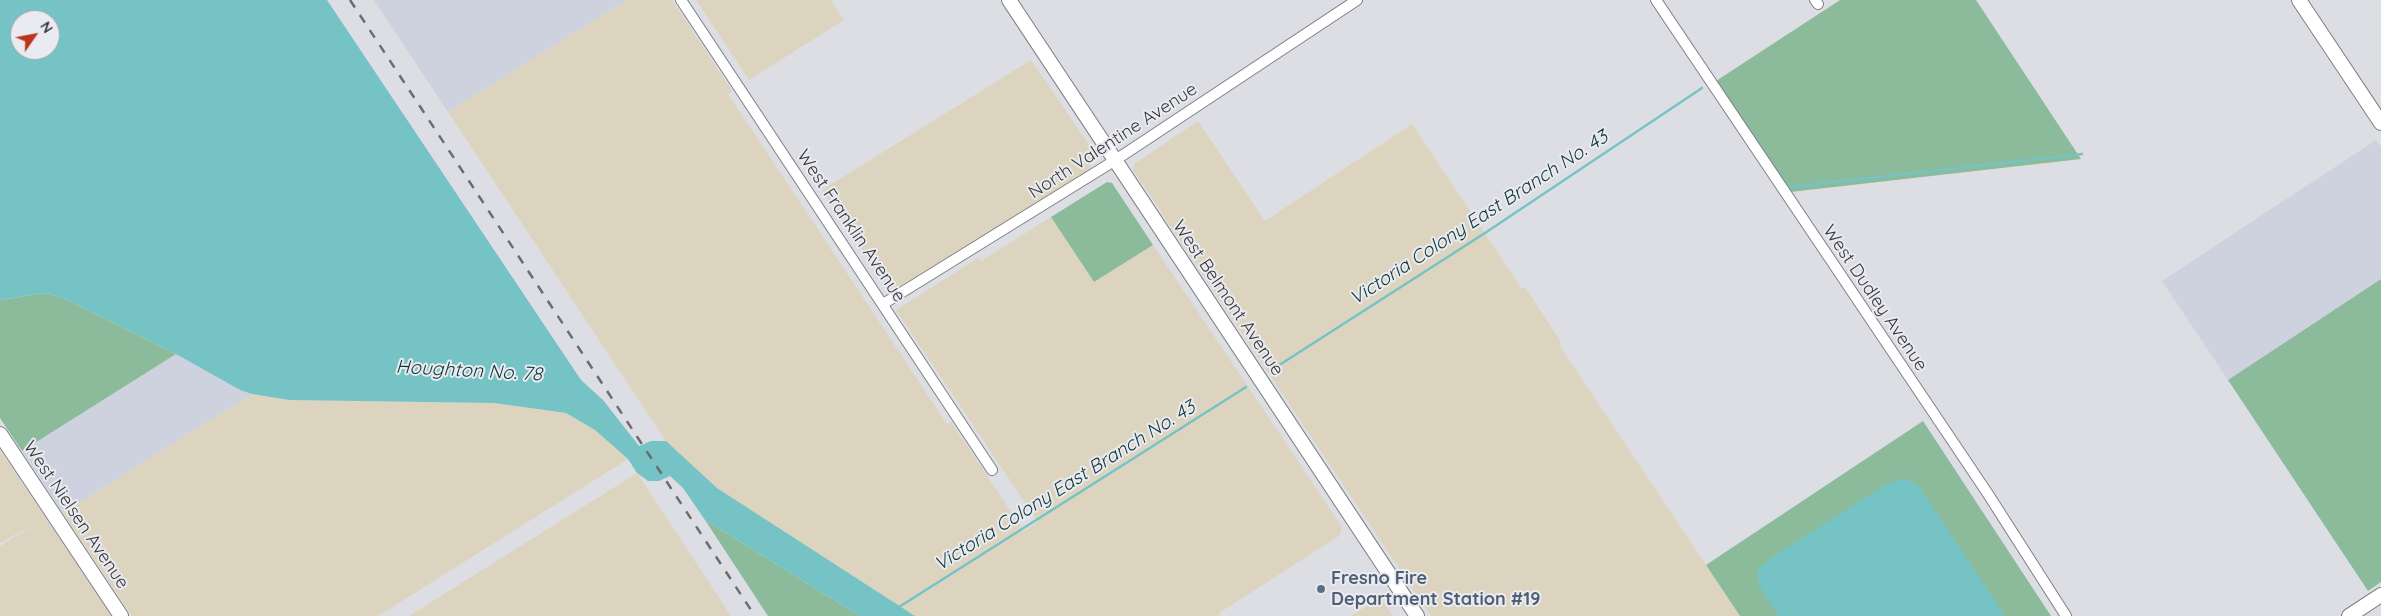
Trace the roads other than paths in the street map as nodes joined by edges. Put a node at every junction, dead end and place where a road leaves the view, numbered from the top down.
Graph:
1 (681, 0) edge
2 (1008, 0) edge
3 (1357, 0) edge
4 (1656, 0) edge
5 (2299, 0) edge
6 (2381, 123) edge
7 (1114, 161) junction
8 (883, 304) junction
9 (0, 434) edge
10 (992, 470) dead end
11 (2381, 595) edge
12 (121, 616) edge
13 (1417, 616) edge
14 (2066, 616) edge
15 (2349, 616) edge

1 - 8 street, West Franklin Avenue
2 - 7 street, West Belmont Avenue
3 - 7 street, North Valentine Avenue
4 - 14 street, West Dudley Avenue
5 - 6 street
7 - 8 street, North Valentine Avenue
7 - 13 street, West Belmont Avenue
8 - 10 street, West Franklin Avenue
9 - 12 street, West Nielsen Avenue
11 - 15 street

